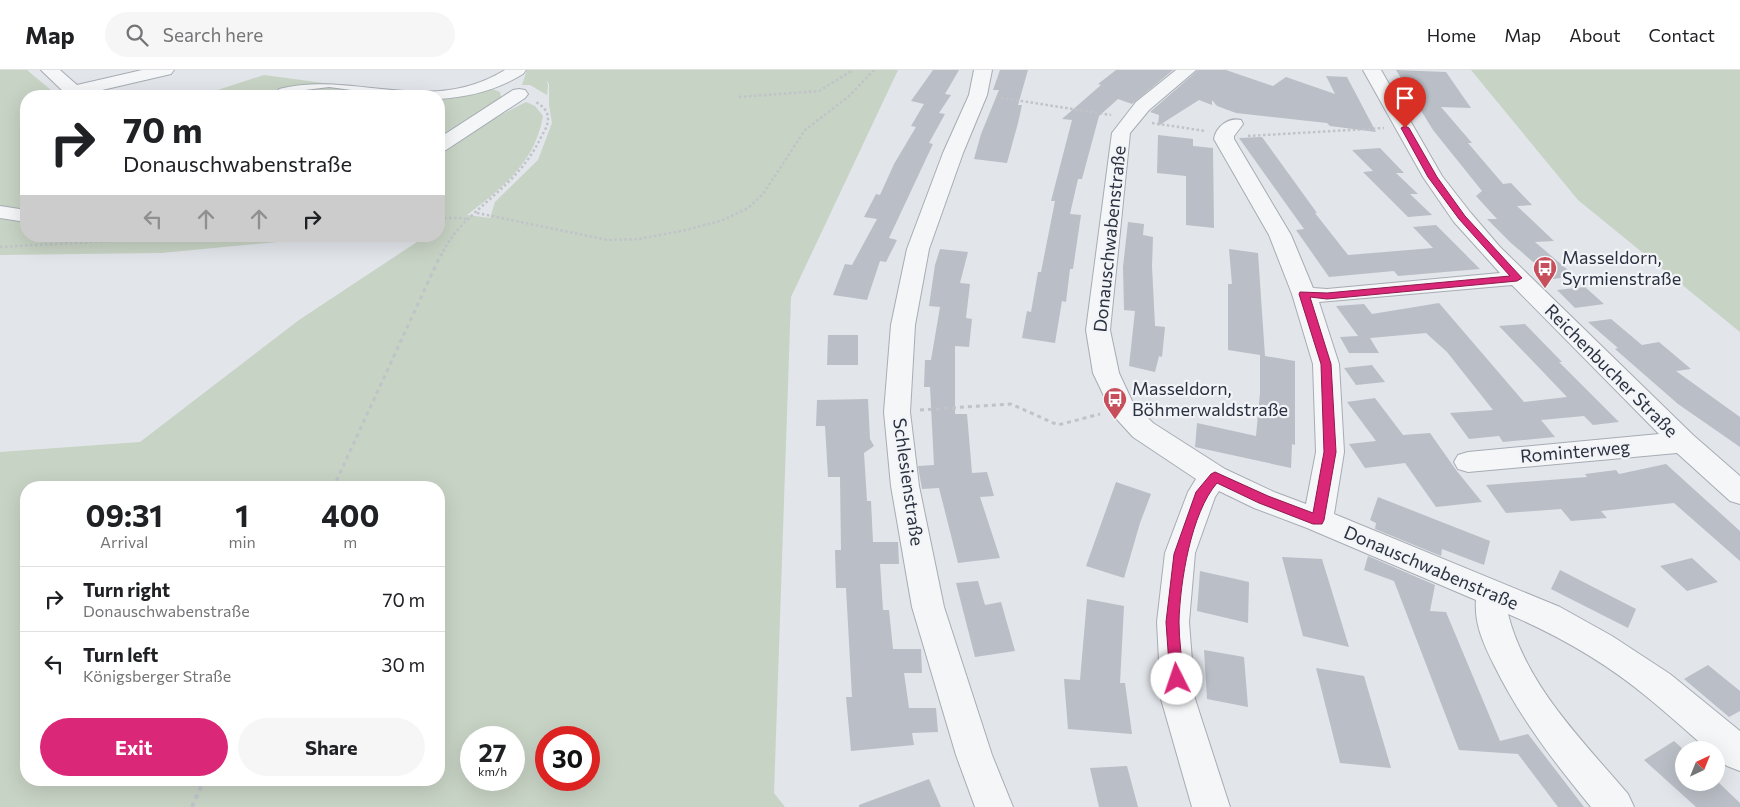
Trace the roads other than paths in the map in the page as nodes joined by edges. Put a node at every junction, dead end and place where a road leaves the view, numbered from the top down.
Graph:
1 (50, 70) edge
2 (165, 70) edge
3 (377, 70) edge
4 (517, 70) edge
5 (1187, 70) edge
6 (1372, 70) edge
7 (355, 81) junction
8 (496, 82) junction
9 (980, 82) edge
10 (72, 90) edge
11 (91, 90) edge
12 (288, 90) edge
13 (391, 90) edge
14 (445, 94) edge
15 (1240, 130) road end
16 (445, 142) edge
17 (0, 212) edge
18 (20, 215) edge
19 (1517, 278) junction
20 (1304, 294) junction
21 (1683, 442) junction
22 (1468, 462) dead end
23 (1215, 477) junction
24 (1740, 493) edge
25 (1318, 520) junction
26 (1492, 593) junction
27 (1740, 754) edge
28 (994, 807) edge
29 (1211, 807) edge
30 (1615, 807) edge

1 - 10 street
2 - 11 street
3 - 7 street
4 - 8 street
5 - 23 street, Donauschwabenstraße
6 - 19 street, Reichenbucher Straße
7 - 12 street
7 - 13 street
8 - 14 street
8 - 16 street
9 - 28 street, Schlesienstraße
15 - 20 street
17 - 18 street
19 - 20 street
19 - 21 street, Reichenbucher Straße
20 - 25 street
21 - 22 street, Rominterweg
21 - 24 street, Reichenbucher Straße
23 - 25 street, Donauschwabenstraße
23 - 29 street
25 - 26 street, Donauschwabenstraße
26 - 27 street, Donauschwabenstraße
26 - 30 street

